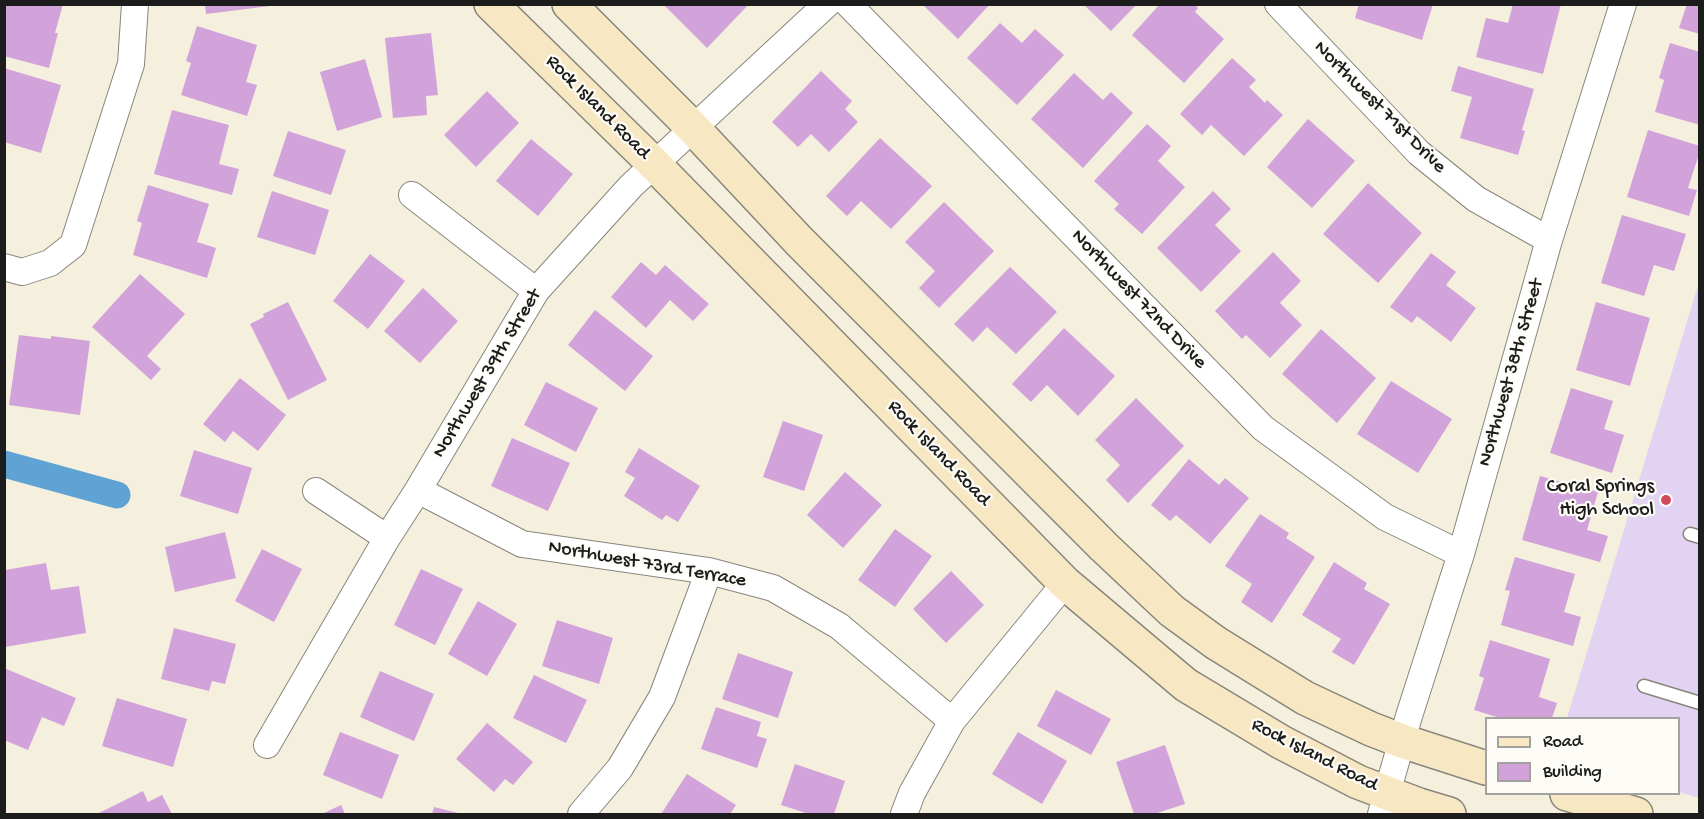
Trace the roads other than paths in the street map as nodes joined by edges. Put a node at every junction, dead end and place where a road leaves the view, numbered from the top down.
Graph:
1 (135, 4) edge
2 (492, 4) edge
3 (568, 4) edge
4 (827, 4) edge
5 (848, 4) edge
6 (1278, 4) edge
7 (1623, 4) edge
8 (693, 128) junction
9 (654, 164) junction
10 (412, 195) dead end
11 (1549, 240) junction
12 (4, 267) edge
13 (536, 291) junction
14 (418, 490) junction
15 (316, 491) dead end
16 (387, 538) junction
17 (1461, 554) junction
18 (709, 572) junction
19 (1065, 583) junction
20 (1644, 686) dead end
21 (1700, 703) edge
22 (952, 722) junction
23 (1402, 741) junction
24 (267, 745) dead end
25 (1485, 768) edge
26 (1570, 795) edge
27 (1384, 804) edge
28 (581, 814) edge
29 (904, 814) edge
30 (1449, 814) edge
31 (1636, 814) edge

1 - 12 street
2 - 9 main road, Rock Island Road
3 - 8 main road
4 - 8 street, Northwest 39th Street
5 - 17 street, Northwest 72nd Drive
6 - 11 street, Northwest 71st Drive
7 - 11 street, Northwest 38th Street
8 - 9 street, Northwest 39th Street
8 - 23 main road
9 - 13 street, Northwest 39th Street
9 - 19 main road, Rock Island Road
10 - 13 street
11 - 17 street, Northwest 38th Street
13 - 14 street, Northwest 39th Street
14 - 16 street, Northwest 39th Street
14 - 18 street, Northwest 73rd Terrace
15 - 16 street
16 - 24 street, Northwest 39th Street
17 - 23 street, Northwest 38th Street
18 - 22 street, Northwest 73rd Terrace
18 - 28 street
19 - 22 street
19 - 27 main road, Rock Island Road
20 - 21 lane
22 - 29 street
23 - 25 main road
23 - 27 street, Northwest 38th Street
26 - 31 main road
27 - 30 main road, Rock Island Road

